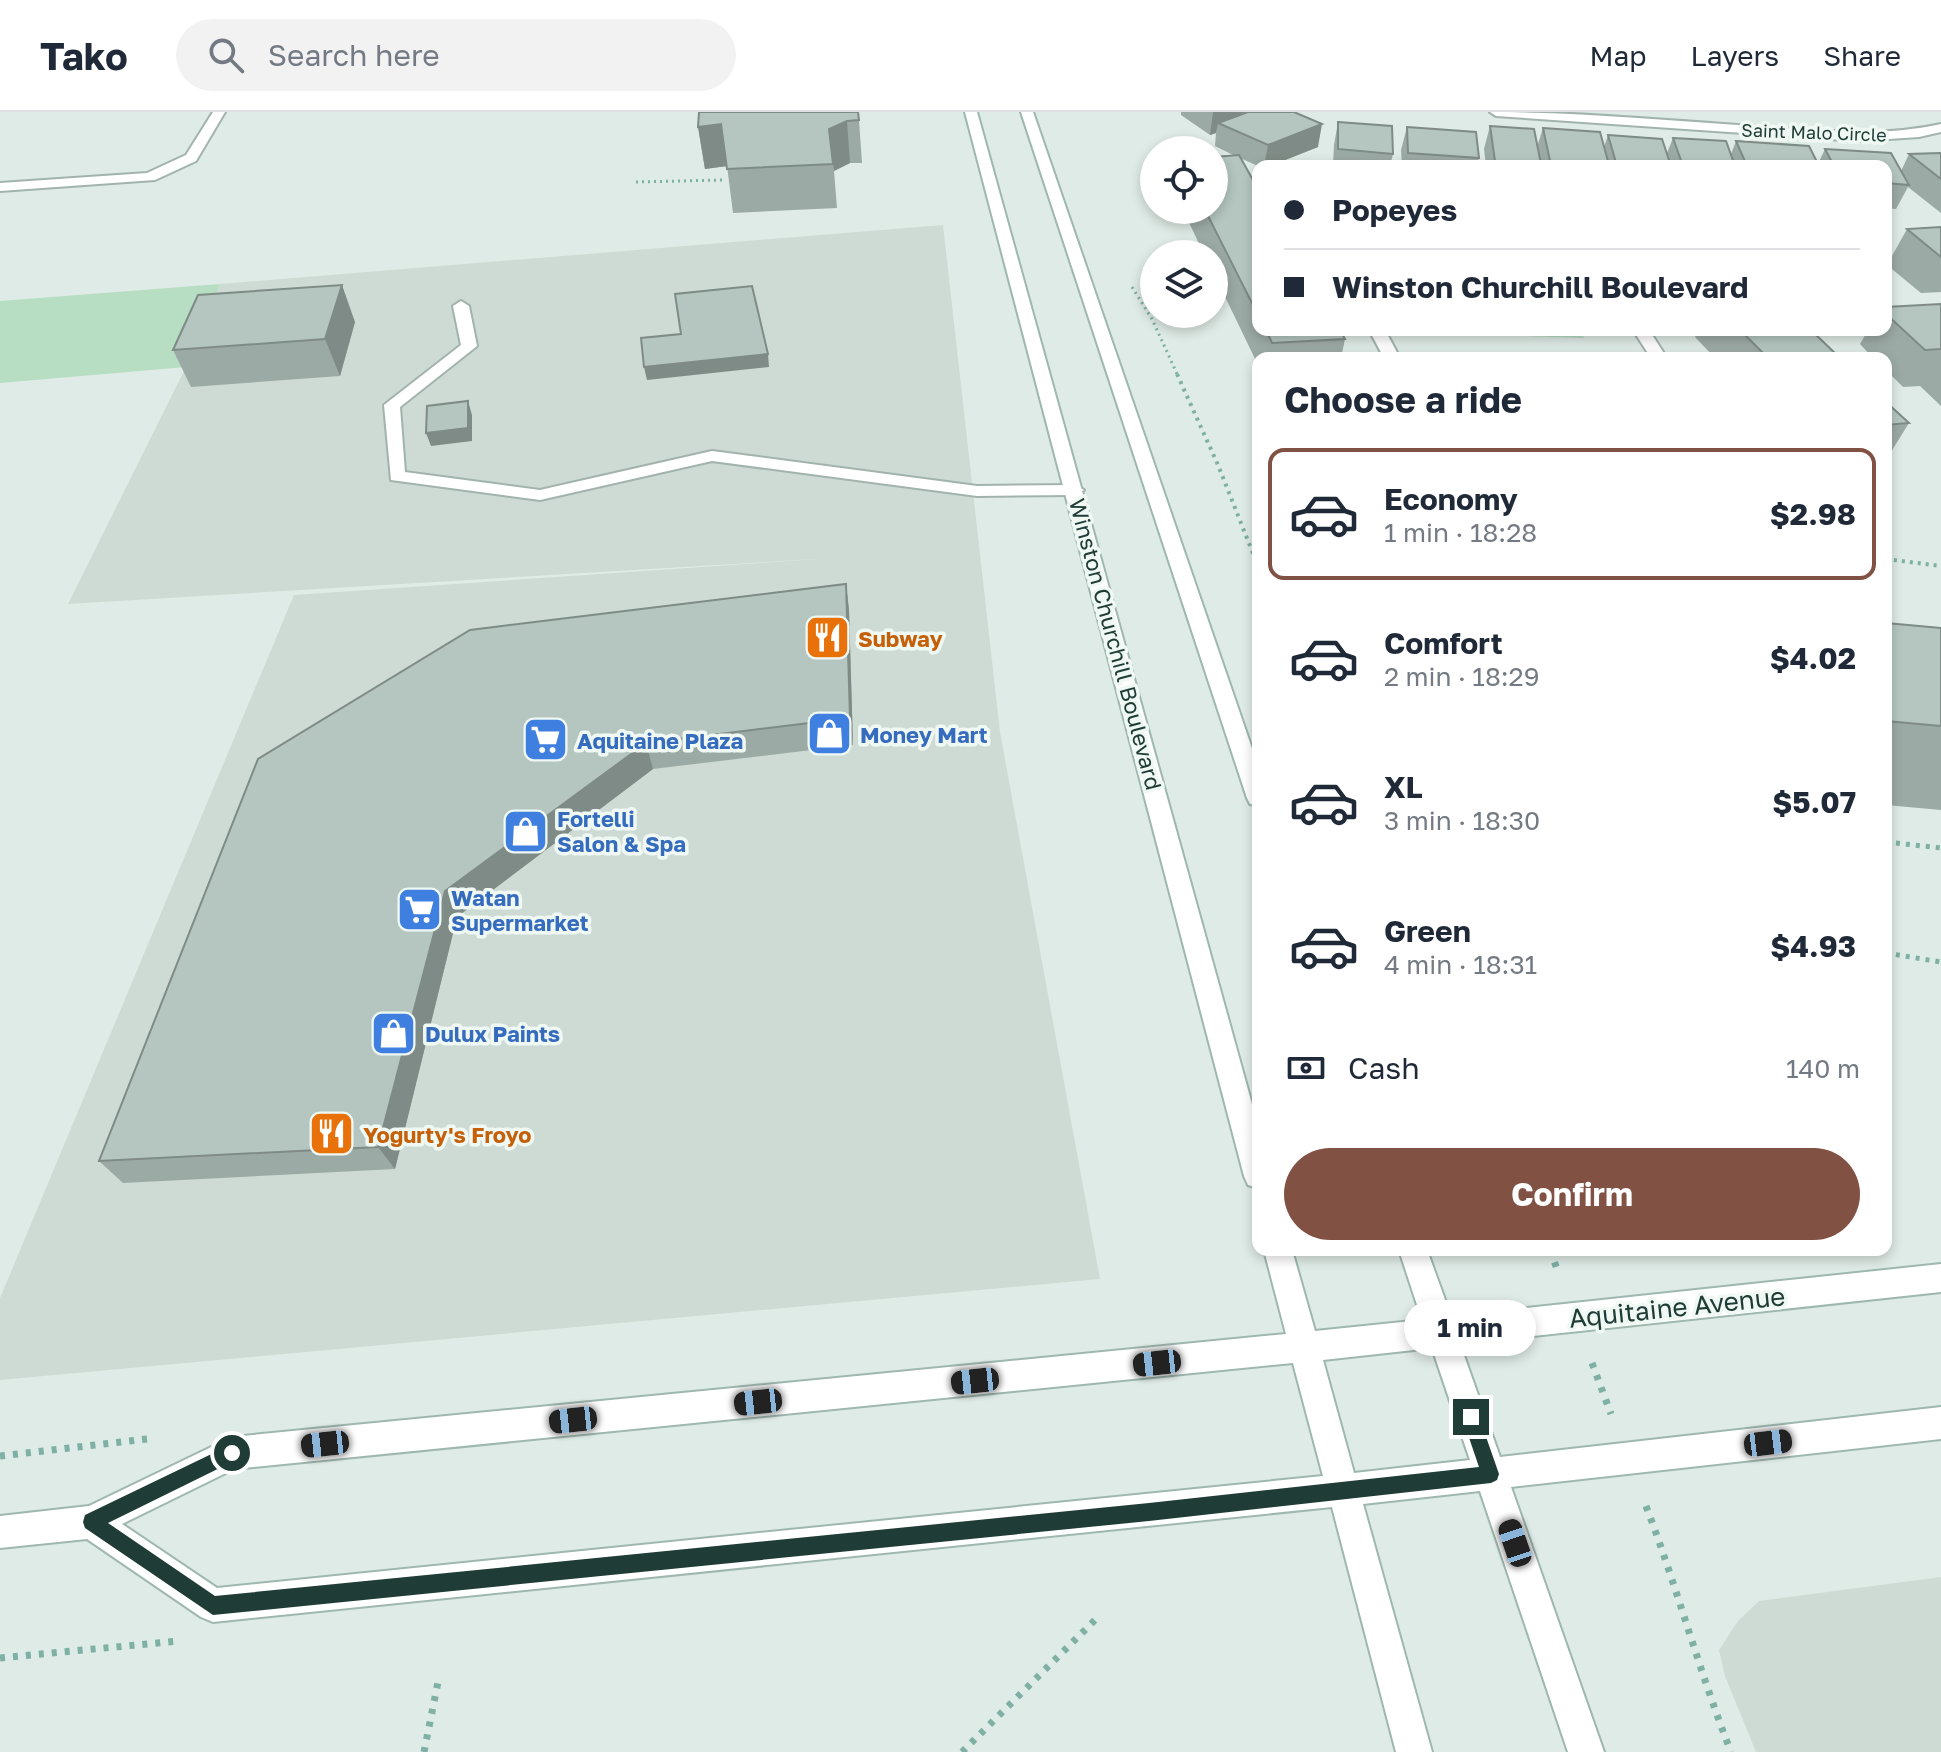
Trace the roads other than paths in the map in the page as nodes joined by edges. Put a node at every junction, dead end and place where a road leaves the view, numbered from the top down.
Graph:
1 (219, 112) edge
2 (971, 112) edge
3 (1027, 112) edge
4 (1496, 112) edge
5 (1941, 128) edge
6 (0, 187) edge
7 (461, 306) dead end
8 (1075, 490) junction
9 (1252, 780) edge
10 (1252, 1154) edge
11 (1280, 1256) edge
12 (1415, 1256) edge
13 (1941, 1278) edge
14 (1441, 1332) junction
15 (1305, 1347) junction
16 (1941, 1423) edge
17 (1491, 1474) junction
18 (1344, 1489) junction
19 (91, 1522) junction
20 (0, 1532) edge
21 (1414, 1752) edge
22 (1586, 1752) edge

1 - 6 main road
2 - 8 main road, Winston Churchill Boulevard
3 - 9 main road
4 - 5 main road, Saint Malo Circle
7 - 8 main road
8 - 10 main road, Winston Churchill Boulevard
11 - 15 main road
12 - 14 main road
13 - 14 main road, Aquitaine Avenue
14 - 15 main road, Aquitaine Avenue
14 - 17 main road
15 - 18 main road
15 - 19 main road, Aquitaine Avenue
16 - 17 main road
17 - 18 main road
17 - 22 main road
18 - 19 main road
18 - 21 main road
19 - 20 main road, Aquitaine Avenue

